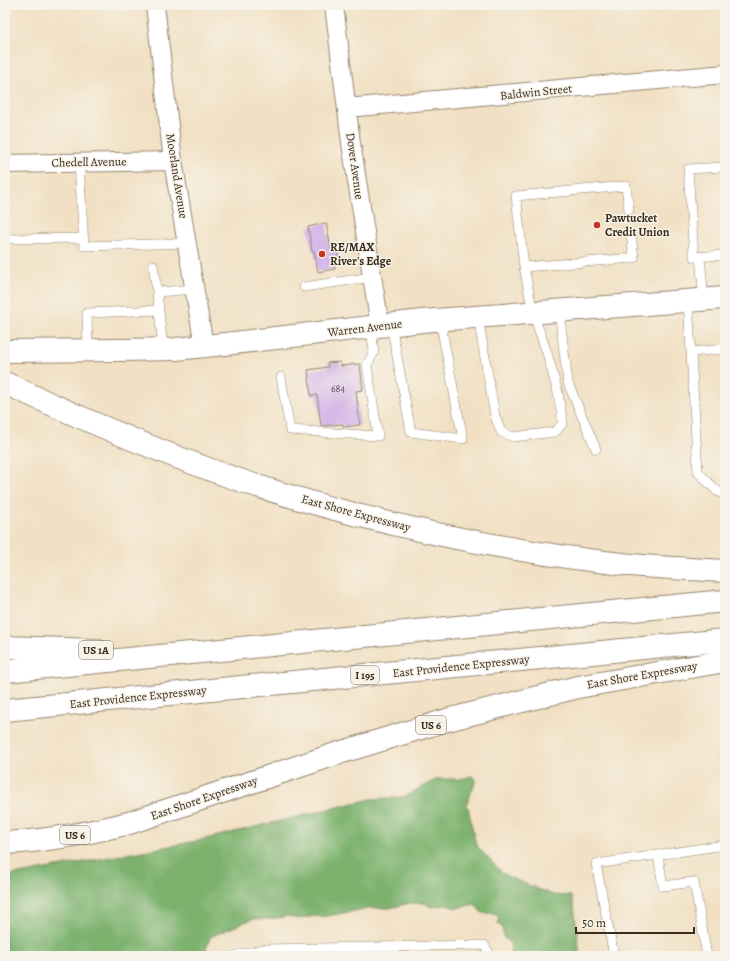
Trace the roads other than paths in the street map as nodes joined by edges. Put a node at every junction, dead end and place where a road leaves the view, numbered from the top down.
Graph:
1 (155, 5) edge
2 (334, 5) edge
3 (725, 74) edge
4 (347, 108) junction
5 (173, 161) junction
6 (79, 163) junction
7 (5, 164) edge
8 (725, 167) edge
9 (629, 210) dead end
10 (631, 234) dead end
11 (83, 238) junction
12 (5, 239) edge
13 (188, 243) junction
14 (725, 255) edge
15 (700, 257) junction
16 (153, 265) dead end
17 (524, 267) junction
18 (372, 277) junction
19 (304, 287) dead end
20 (195, 289) junction
21 (157, 292) junction
22 (725, 298) edge
23 (696, 300) junction
24 (159, 310) junction
25 (559, 311) junction
26 (533, 313) junction
27 (478, 317) junction
28 (440, 320) junction
29 (381, 326) junction
30 (204, 346) junction
31 (163, 349) junction
32 (725, 349) edge
33 (5, 351) edge
34 (88, 351) junction
35 (691, 352) junction
36 (281, 377) dead end
37 (5, 384) edge
38 (596, 449) dead end
39 (725, 494) edge
40 (725, 572) edge
41 (725, 601) edge
42 (725, 640) edge
43 (5, 647) edge
44 (187, 653) junction
45 (725, 661) edge
46 (5, 671) edge
47 (5, 710) edge
48 (725, 753) edge
49 (725, 756) edge
50 (5, 843) edge
51 (725, 845) edge
52 (658, 855) junction
53 (234, 956) edge
54 (491, 956) edge
55 (614, 956) edge
56 (707, 956) edge

1 - 5 street, Moorland Avenue
2 - 4 street, Dover Avenue
3 - 4 street, Baldwin Street
4 - 18 street, Dover Avenue
5 - 6 street, Chedell Avenue
5 - 13 street, Moorland Avenue
6 - 7 street, Chedell Avenue
6 - 11 lane
8 - 15 lane
9 - 17 lane
10 - 17 lane
11 - 12 lane
11 - 13 lane
13 - 20 street, Moorland Avenue
14 - 15 lane
15 - 23 lane
16 - 21 lane
17 - 26 lane
18 - 19 lane
18 - 29 street, Dover Avenue
20 - 21 lane
20 - 30 street, Moorland Avenue
21 - 24 lane
22 - 23 main road, Warren Avenue
23 - 25 main road, Warren Avenue
23 - 35 lane
24 - 31 lane
24 - 34 lane
25 - 26 main road, Warren Avenue
25 - 38 lane
26 - 27 main road, Warren Avenue
26 - 27 lane
27 - 28 main road, Warren Avenue
28 - 29 main road, Warren Avenue
28 - 29 lane
29 - 30 main road, Warren Avenue
29 - 36 lane
30 - 31 main road, Warren Avenue
31 - 34 main road, Warren Avenue
32 - 35 lane
33 - 34 main road, Warren Avenue
35 - 39 lane
37 - 40 main road, East Shore Expressway
41 - 44 main road
42 - 47 main road, East Providence Expressway / I 195
43 - 44 main road, US 1A
44 - 46 main road
45 - 50 main road, East Shore Expressway / US 6
48 - 49 lane
51 - 52 lane
52 - 55 lane
52 - 56 lane
53 - 54 lane

